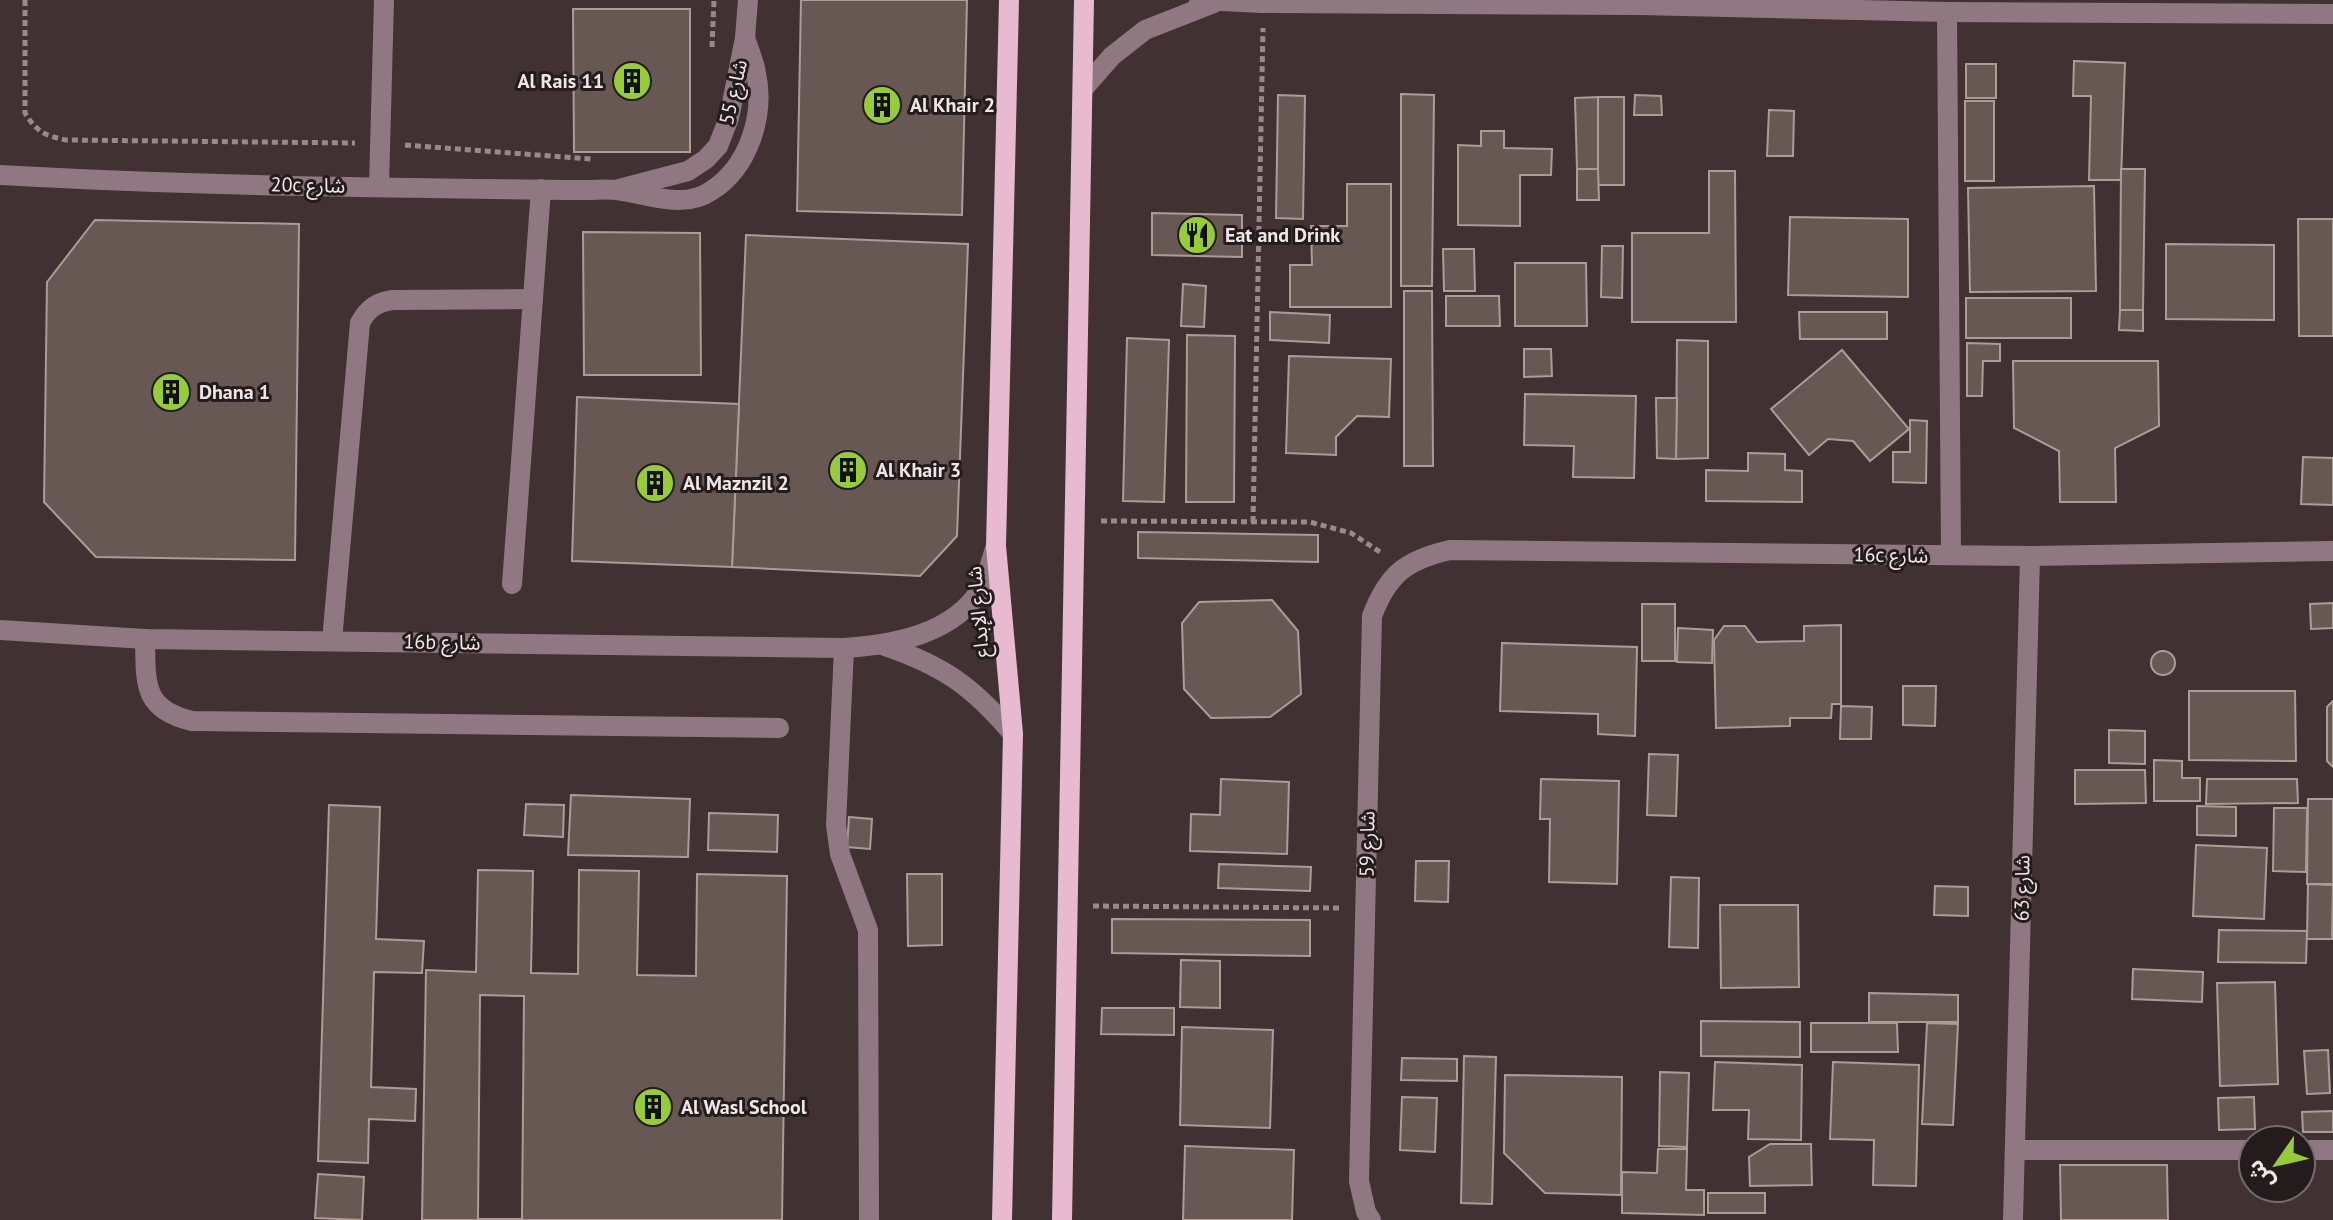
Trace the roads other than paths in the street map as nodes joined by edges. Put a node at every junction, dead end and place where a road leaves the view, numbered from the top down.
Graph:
1 (384, 0) edge
2 (748, 0) edge
3 (1009, 0) edge
4 (1084, 0) edge
5 (1206, 1) edge
6 (1609, 2) edge
7 (1640, 2) edge
8 (1947, 12) junction
9 (2333, 14) edge
10 (745, 38) junction
11 (1083, 89) junction
12 (0, 175) edge
13 (379, 186) junction
14 (541, 189) junction
15 (616, 190) junction
16 (533, 299) junction
17 (996, 546) junction
18 (2333, 551) edge
19 (1951, 555) junction
20 (2030, 556) junction
21 (1399, 570) joint
22 (512, 584) dead end
23 (0, 630) edge
24 (145, 639) junction
25 (332, 641) junction
26 (885, 646) junction
27 (844, 648) junction
28 (779, 728) dead end
29 (1013, 734) junction
30 (2015, 1150) junction
31 (2237, 1150) edge
32 (869, 1220) edge
33 (1002, 1220) edge
34 (1062, 1220) edge
35 (1371, 1220) edge
36 (2013, 1220) edge

1 - 13 street
2 - 10 street, شارع 55
3 - 17 main road, شارع الإبداع
4 - 11 main road
5 - 6 street
5 - 11 street
6 - 7 street
7 - 8 street
8 - 9 street
8 - 19 street
10 - 15 street, شارع 55
10 - 15 street, شارع 55
11 - 34 main road
12 - 13 street, 20c شارع
13 - 14 street, 20c شارع
14 - 15 street, 20c شارع
14 - 16 street
16 - 22 street
16 - 25 street
17 - 26 street, 16b شارع
17 - 29 main road, شارع الإبداع
18 - 20 street, 16c شارع
19 - 20 street, 16c شارع
19 - 21 street, 16c شارع
20 - 30 street, شارع 63
21 - 35 street, شارع 59
23 - 24 street, 16b شارع
24 - 25 street, 16b شارع
24 - 28 street
25 - 27 street, 16b شارع
26 - 27 street, 16b شارع
26 - 29 street, 16b شارع
27 - 32 street
29 - 33 main road, شارع الإبداع
30 - 31 street
30 - 36 street, شارع 63

